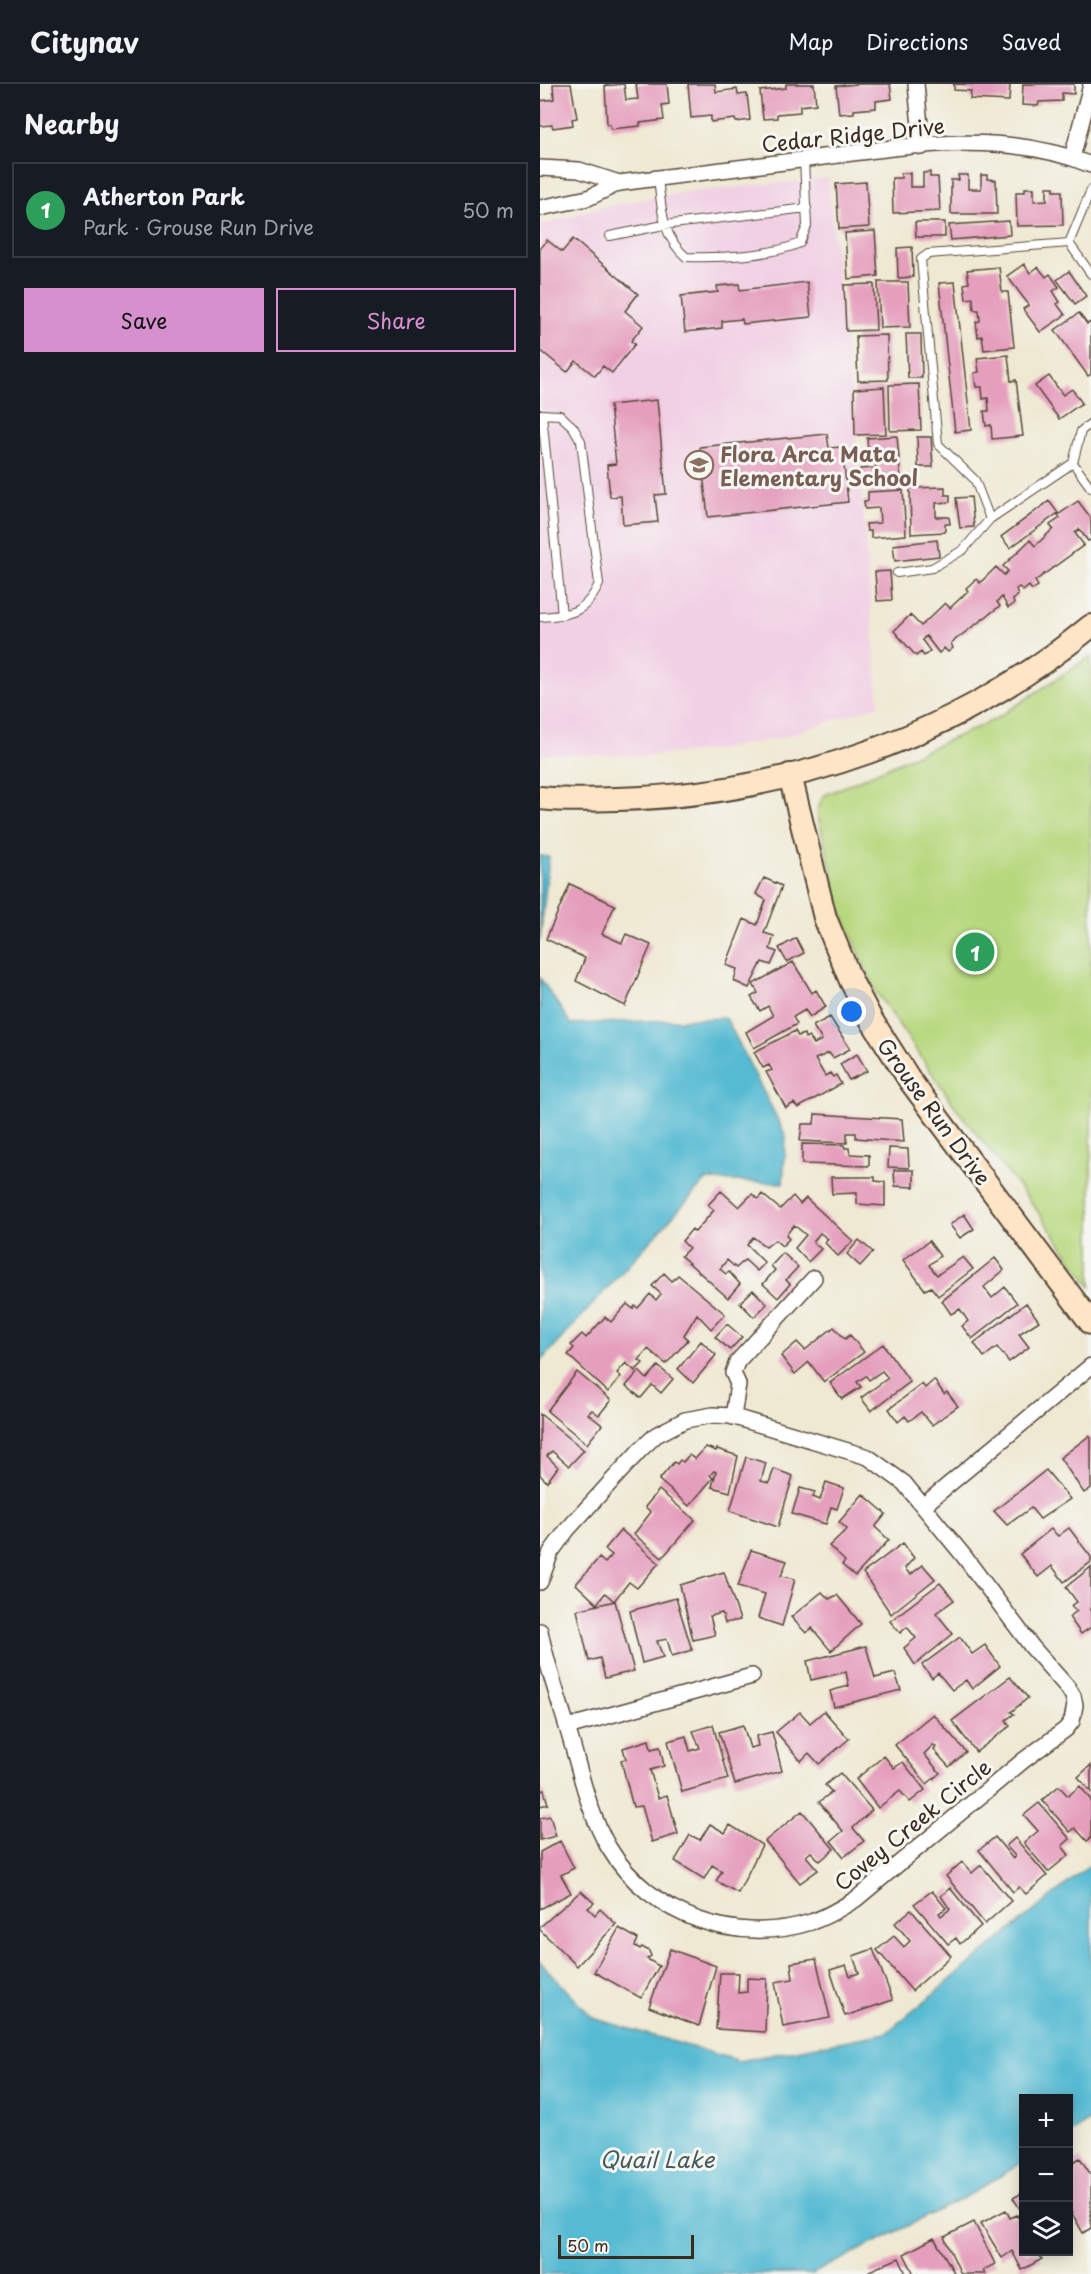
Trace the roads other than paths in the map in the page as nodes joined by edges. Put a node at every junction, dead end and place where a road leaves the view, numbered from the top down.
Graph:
1 (916, 84) edge
2 (1091, 85) edge
3 (922, 147) junction
4 (1072, 158) junction
5 (804, 159) junction
6 (1091, 165) edge
7 (540, 168) edge
8 (658, 178) junction
9 (619, 183) junction
10 (1091, 190) edge
11 (807, 207) junction
12 (540, 208) edge
13 (664, 225) junction
14 (610, 236) dead end
15 (1069, 243) junction
16 (1091, 274) edge
17 (541, 414) edge
18 (1091, 423) edge
19 (1073, 463) junction
20 (1091, 488) edge
21 (990, 519) junction
22 (897, 573) dead end
23 (562, 615) junction
24 (540, 617) edge
25 (1091, 626) edge
26 (790, 775) junction
27 (540, 798) edge
28 (814, 1278) dead end
29 (1091, 1323) edge
30 (1091, 1366) edge
31 (733, 1417) junction
32 (923, 1506) junction
33 (540, 1582) edge
34 (540, 1631) edge
35 (752, 1676) dead end
36 (567, 1727) junction

1 - 3 street
2 - 4 street
3 - 4 street, Cedar Ridge Drive
3 - 5 street, Cedar Ridge Drive
4 - 6 street, Cedar Ridge Drive
5 - 8 street, Cedar Ridge Drive
5 - 11 lane
7 - 9 street, Cedar Ridge Drive
8 - 9 street, Cedar Ridge Drive
8 - 13 lane
9 - 12 street, Cedar Ridge Drive
10 - 15 lane
11 - 13 lane
11 - 13 lane
13 - 14 lane
15 - 16 lane
15 - 21 lane
17 - 23 lane
17 - 23 lane
18 - 19 lane
19 - 20 lane
19 - 21 lane
21 - 22 lane
23 - 24 lane
25 - 26 street
26 - 27 street
26 - 29 street, Grouse Run Drive
28 - 31 street
30 - 32 street
31 - 32 street, Covey Creek Circle
31 - 33 street, Covey Creek Circle
32 - 36 street, Covey Creek Circle
34 - 36 street, Covey Creek Circle
35 - 36 street

